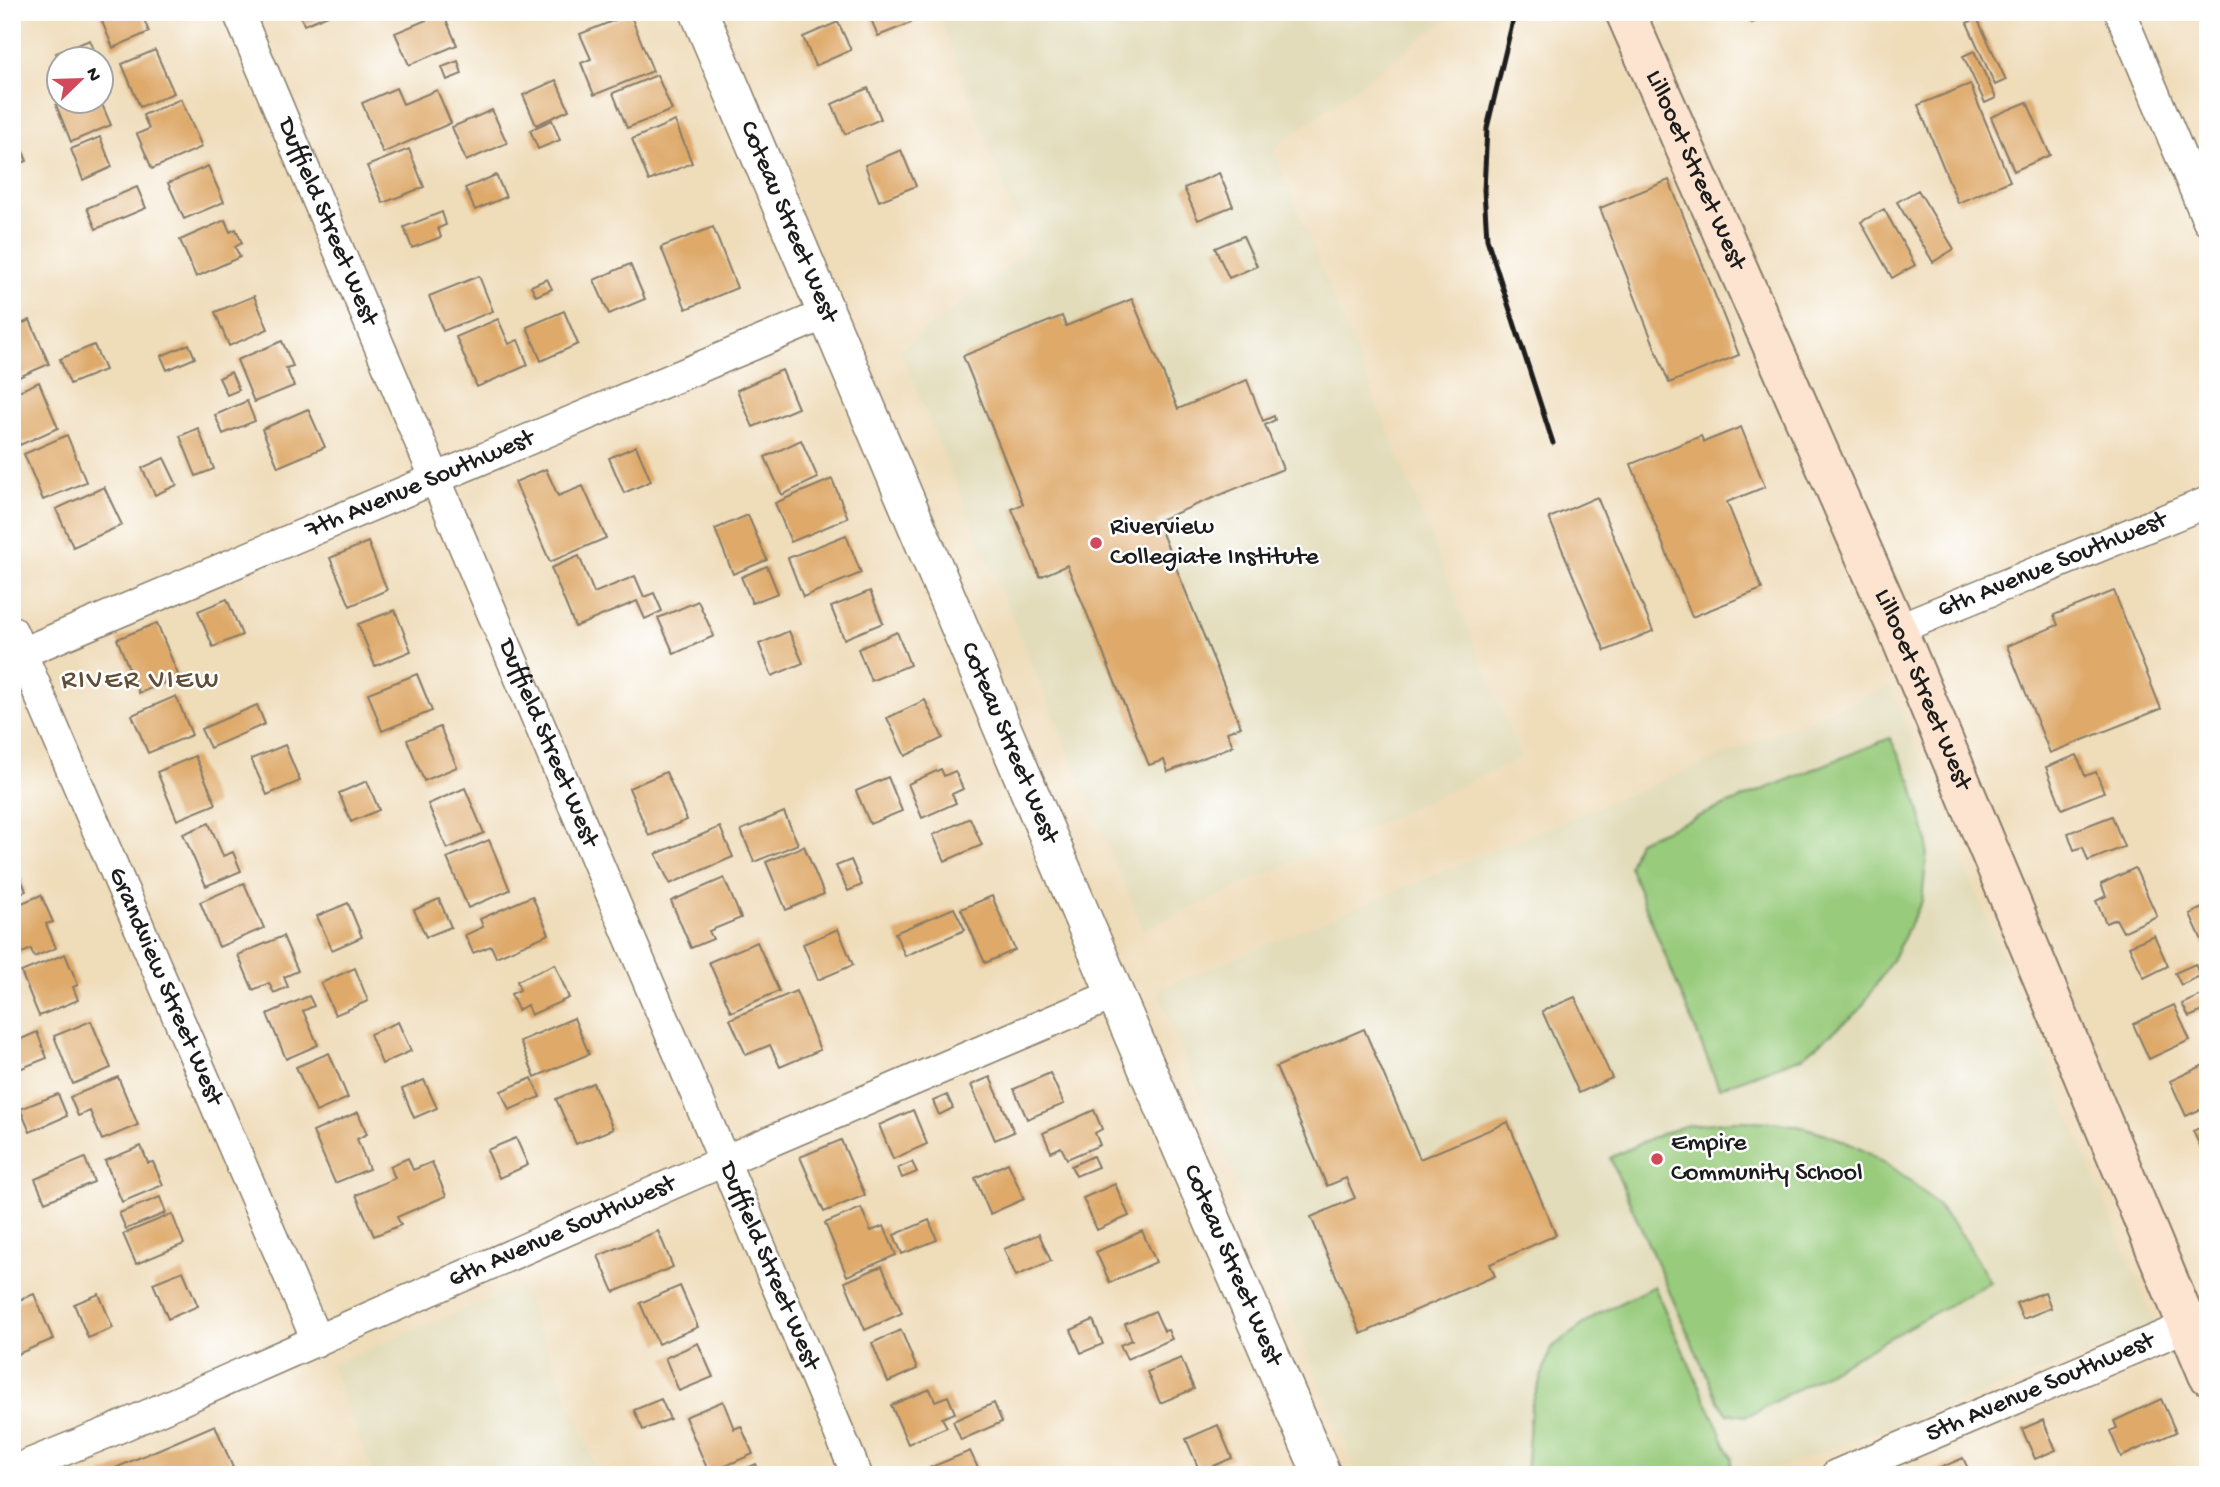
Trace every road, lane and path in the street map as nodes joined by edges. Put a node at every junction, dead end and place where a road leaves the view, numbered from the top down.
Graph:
1 (238, 12) edge
2 (699, 12) edge
3 (1625, 12) edge
4 (2120, 12) edge
5 (2208, 221) edge
6 (826, 314) junction
7 (435, 478) junction
8 (2208, 502) edge
9 (1897, 629) junction
10 (15, 647) edge
11 (1115, 994) junction
12 (724, 1161) junction
13 (2197, 1321) edge
14 (317, 1341) junction
15 (2208, 1375) edge
16 (12, 1471) edge
17 (857, 1475) edge
18 (1322, 1475) edge
19 (1836, 1475) edge

1 - 7 street, Duffield Street West
2 - 6 street, Coteau Street West
3 - 9 main road, Lillooet Street West
4 - 5 street
6 - 7 street, 7th Avenue Southwest
6 - 11 street, Coteau Street West
7 - 10 street, 7th Avenue Southwest
7 - 12 street, Duffield Street West
8 - 9 street, 6th Avenue Southwest
9 - 13 main road, Lillooet Street West
10 - 14 street, Grandview Street West
11 - 12 street, 6th Avenue Southwest
11 - 18 street, Coteau Street West
12 - 14 street, 6th Avenue Southwest
12 - 17 street, Duffield Street West
13 - 15 main road, Lillooet Street West
13 - 19 street, 5th Avenue Southwest
14 - 16 street, 6th Avenue Southwest

